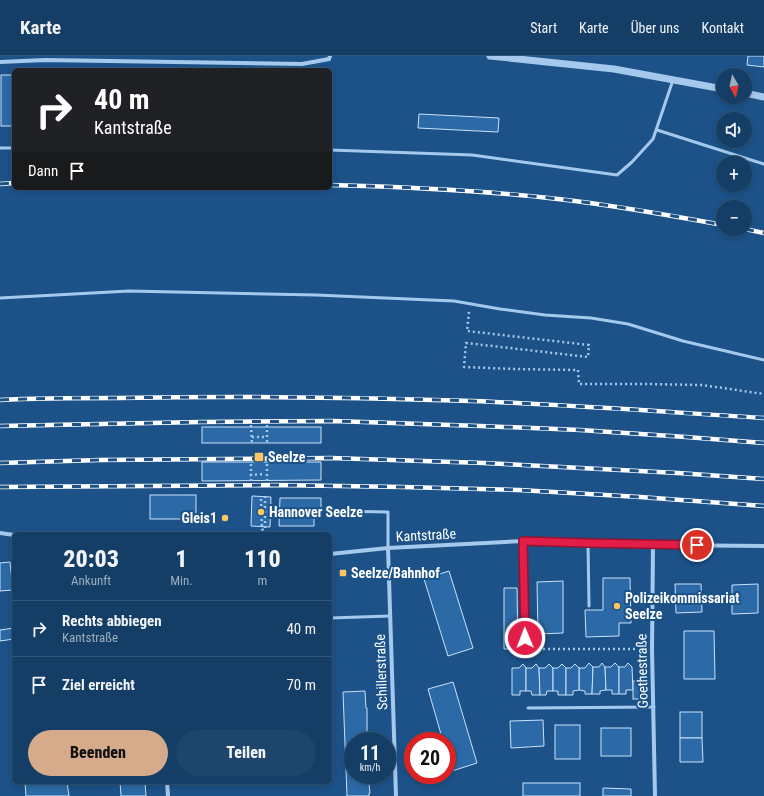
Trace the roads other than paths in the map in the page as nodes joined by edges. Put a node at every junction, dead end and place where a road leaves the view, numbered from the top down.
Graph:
1 (330, 56) edge
2 (490, 56) edge
3 (0, 62) edge
4 (673, 80) junction
5 (716, 88) edge
6 (752, 94) edge
7 (764, 97) edge
8 (657, 130) junction
9 (0, 148) edge
10 (12, 148) edge
11 (332, 150) edge
12 (764, 164) edge
13 (0, 298) edge
14 (764, 360) edge
15 (330, 511) dead end
16 (0, 533) edge
17 (12, 535) edge
18 (523, 541) junction
19 (588, 543) junction
20 (653, 545) junction
21 (764, 546) edge
22 (388, 548) junction
23 (332, 554) edge
24 (589, 606) dead end
25 (390, 616) junction
26 (332, 618) edge
27 (525, 638) road end
28 (654, 707) junction
29 (528, 708) dead end
30 (167, 784) edge
31 (168, 796) edge
32 (396, 796) edge
33 (655, 796) edge

1 - 3 street
2 - 4 street
4 - 5 street
4 - 8 lane
6 - 7 street
8 - 11 lane
8 - 12 lane
9 - 10 lane
13 - 14 lane
15 - 22 lane
16 - 17 street
18 - 19 street, Kantstraße
18 - 22 street, Kantstraße
18 - 27 lane
19 - 20 street, Kantstraße
19 - 24 lane
20 - 21 street, Kantstraße
20 - 28 street, Goethestraße
22 - 23 street, Kantstraße
22 - 25 street, Schillerstraße
25 - 26 lane
25 - 32 street, Schillerstraße
28 - 29 lane
28 - 33 street, Goethestraße
30 - 31 street

